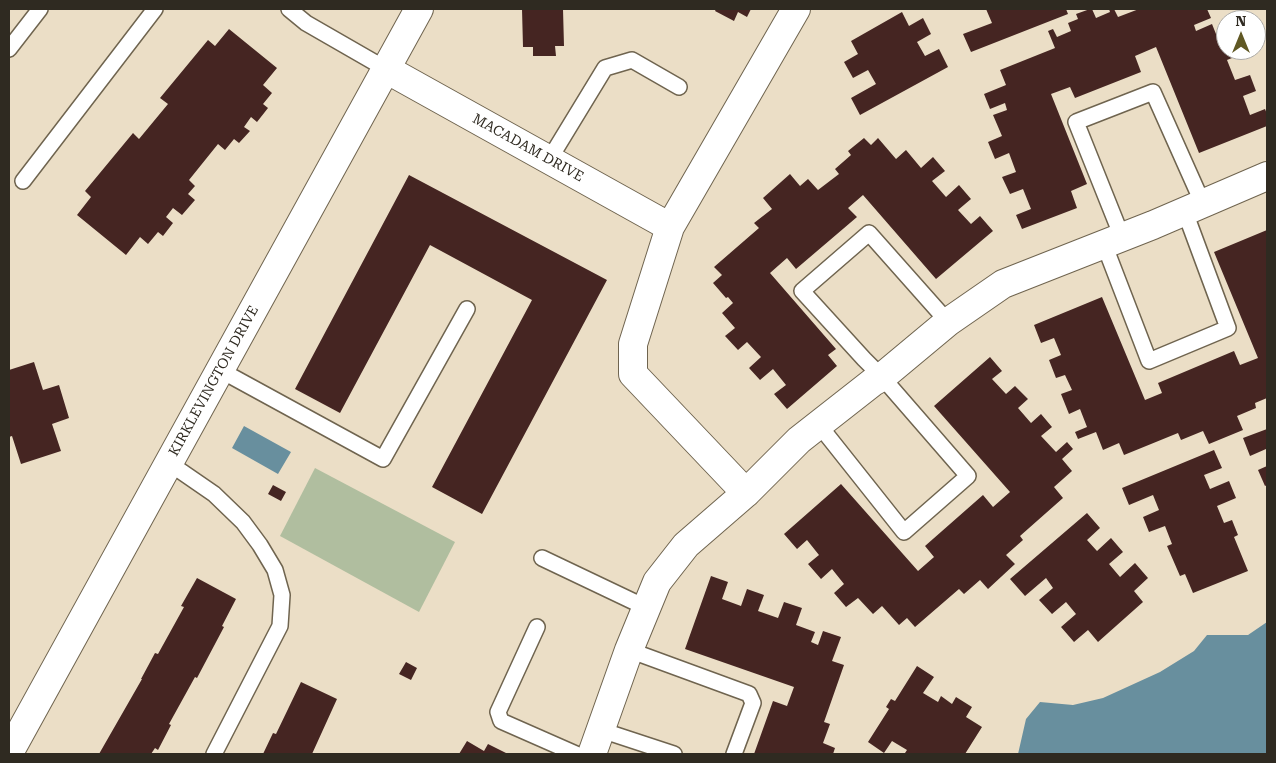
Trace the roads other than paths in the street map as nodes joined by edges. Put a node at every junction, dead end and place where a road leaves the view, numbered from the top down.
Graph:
1 (40, 9) edge
2 (155, 9) edge
3 (289, 9) edge
4 (419, 9) edge
5 (796, 9) edge
6 (9, 49) edge
7 (386, 69) junction
8 (679, 86) dead end
9 (549, 160) junction
10 (1267, 176) edge
11 (24, 181) dead end
12 (1194, 208) junction
13 (670, 227) junction
14 (1113, 241) junction
15 (467, 309) dead end
16 (948, 322) junction
17 (220, 370) junction
18 (882, 377) junction
19 (819, 424) junction
20 (168, 463) junction
21 (746, 493) junction
22 (542, 558) dead end
23 (646, 608) junction
24 (537, 627) dead end
25 (629, 650) junction
26 (596, 742) edge
27 (9, 754) edge
28 (214, 754) edge
29 (576, 754) edge
30 (674, 754) edge
31 (734, 754) edge

1 - 6 lane
2 - 11 lane
3 - 7 lane
4 - 7 street, KIRKLEVINGTON DRIVE
5 - 13 street
7 - 9 street, MACADAM DRIVE
7 - 17 street, KIRKLEVINGTON DRIVE
8 - 9 lane
9 - 13 street, MACADAM DRIVE
10 - 12 street
12 - 14 street
12 - 14 lane
12 - 14 lane
13 - 21 street
14 - 16 street
15 - 17 lane
16 - 18 street
16 - 18 lane
17 - 20 street, KIRKLEVINGTON DRIVE
18 - 19 street
18 - 19 lane
19 - 21 street
20 - 27 street, KIRKLEVINGTON DRIVE
20 - 28 lane
21 - 23 street
22 - 23 lane
23 - 25 street
24 - 29 lane
25 - 26 street
25 - 31 lane
26 - 30 lane

